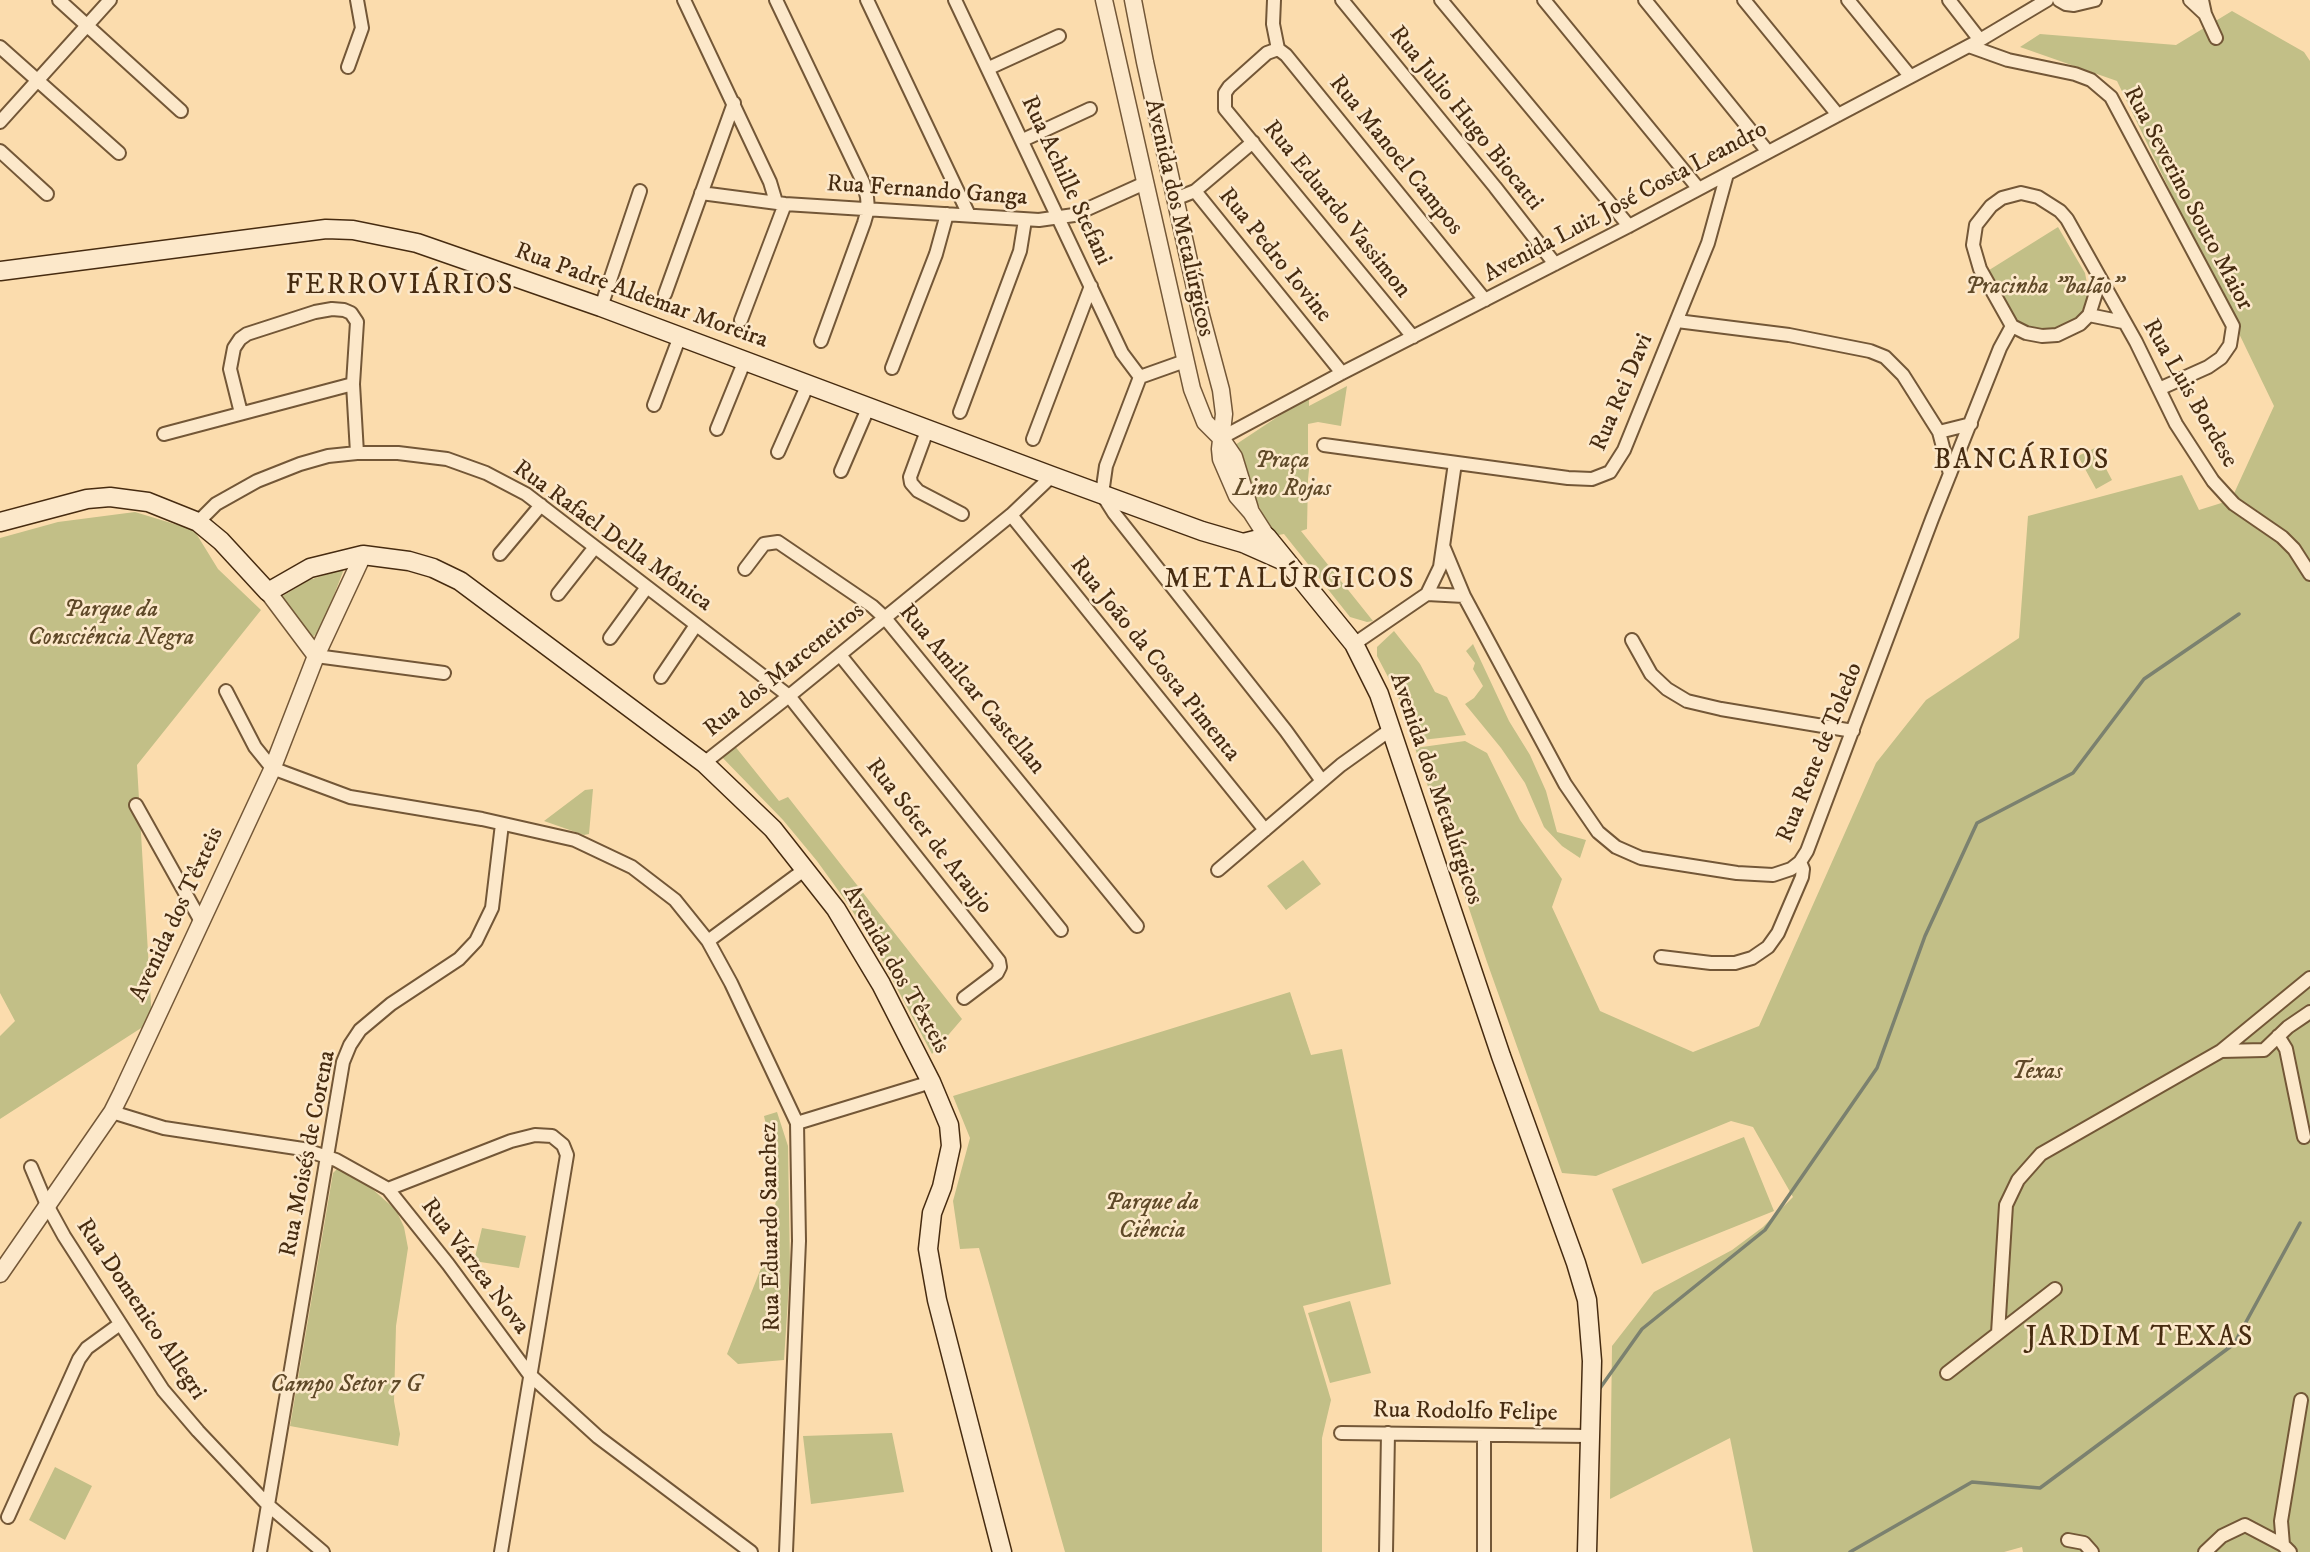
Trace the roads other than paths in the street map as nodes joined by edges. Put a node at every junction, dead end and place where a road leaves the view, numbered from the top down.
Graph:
1 (59, 0) edge
2 (110, 0) edge
3 (357, 0) edge
4 (684, 0) edge
5 (776, 0) edge
6 (867, 0) edge
7 (955, 0) edge
8 (1104, 0) edge
9 (1133, 0) edge
10 (1274, 0) edge
11 (1342, 0) edge
12 (1441, 0) edge
13 (1544, 0) edge
14 (1645, 0) edge
15 (1744, 0) edge
16 (1848, 0) edge
17 (1949, 0) edge
18 (2047, 0) edge
19 (2059, 0) edge
20 (2095, 0) edge
21 (2190, 0) edge
22 (2202, 0) edge
23 (2205, 14) junction
24 (86, 26) junction
25 (1059, 36) dead end
26 (2216, 38) dead end
27 (1974, 43) junction
28 (0, 47) edge
29 (1273, 51) junction
30 (348, 67) dead end
31 (989, 68) junction
32 (1910, 76) junction
33 (37, 81) junction
34 (734, 103) junction
35 (1090, 109) dead end
36 (181, 111) dead end
37 (1838, 115) junction
38 (0, 122) edge
39 (1023, 140) junction
40 (1253, 142) junction
41 (0, 151) edge
42 (1768, 152) junction
43 (120, 153) dead end
44 (1727, 174) junction
45 (1145, 183) junction
46 (1698, 188) junction
47 (640, 191) dead end
48 (1195, 191) junction
49 (701, 193) junction
50 (47, 194) dead end
51 (1175, 199) junction
52 (780, 203) junction
53 (868, 209) junction
54 (947, 214) junction
55 (969, 215) junction
56 (1058, 218) junction
57 (1026, 220) junction
58 (1629, 226) junction
59 (1555, 264) junction
60 (0, 271) edge
61 (2100, 280) junction
62 (1091, 286) junction
63 (665, 294) dead end
64 (1485, 300) junction
65 (601, 307) junction
66 (2089, 316) junction
67 (741, 320) dead end
68 (1677, 321) junction
69 (2123, 321) junction
70 (2012, 326) junction
71 (680, 336) junction
72 (1413, 337) junction
73 (821, 341) dead end
74 (744, 360) junction
75 (1185, 361) junction
76 (892, 368) dead end
77 (1342, 373) junction
78 (1140, 377) junction
79 (353, 384) junction
80 (808, 384) junction
81 (2159, 389) junction
82 (1221, 390) junction
83 (1195, 398) junction
84 (654, 405) dead end
85 (869, 406) junction
86 (960, 412) dead end
87 (241, 413) junction
88 (1971, 424) junction
89 (928, 428) junction
90 (717, 429) dead end
91 (1940, 432) junction
92 (164, 434) dead end
93 (1222, 438) junction
94 (1033, 439) dead end
95 (1324, 445) dead end
96 (778, 452) dead end
97 (357, 453) junction
98 (1455, 463) junction
99 (841, 471) dead end
100 (1950, 474) junction
101 (1052, 476) junction
102 (1102, 494) junction
103 (541, 505) junction
104 (962, 514) dead end
105 (1011, 515) junction
106 (0, 522) edge
107 (198, 522) junction
108 (1267, 537) junction
109 (1243, 542) junction
110 (595, 547) junction
111 (1443, 548) junction
112 (500, 554) dead end
113 (363, 555) junction
114 (1286, 562) junction
115 (745, 569) dead end
116 (2310, 574) edge
117 (647, 587) junction
118 (268, 592) junction
119 (558, 594) dead end
120 (1427, 594) junction
121 (1464, 596) junction
122 (885, 618) junction
123 (696, 625) junction
124 (610, 638) dead end
125 (1632, 640) dead end
126 (1354, 644) junction
127 (840, 655) junction
128 (316, 656) junction
129 (444, 673) dead end
130 (661, 677) dead end
131 (226, 691) dead end
132 (789, 696) junction
133 (1390, 730) junction
134 (1853, 731) junction
135 (704, 763) junction
136 (272, 768) junction
137 (1322, 781) junction
138 (136, 805) dead end
139 (502, 824) junction
140 (1265, 830) junction
141 (1800, 862) junction
142 (804, 870) junction
143 (1218, 870) dead end
144 (202, 923) junction
145 (1137, 926) dead end
146 (1061, 930) dead end
147 (708, 941) junction
148 (1661, 957) dead end
149 (2310, 978) edge
150 (964, 998) dead end
151 (2310, 1012) edge
152 (2278, 1036) junction
153 (2221, 1051) junction
154 (931, 1082) junction
155 (112, 1112) junction
156 (797, 1123) junction
157 (2304, 1138) dead end
158 (326, 1156) junction
159 (31, 1167) dead end
160 (388, 1189) junction
161 (47, 1205) junction
162 (0, 1274) edge
163 (2054, 1289) dead end
164 (120, 1324) junction
165 (1998, 1333) junction
166 (1947, 1373) dead end
167 (529, 1374) junction
168 (2301, 1400) dead end
169 (1342, 1433) dead end
170 (1388, 1433) junction
171 (1484, 1435) junction
172 (1588, 1436) junction
173 (268, 1505) junction
174 (8, 1517) dead end
175 (2068, 1540) dead end
176 (2286, 1549) edge
177 (260, 1552) edge
178 (323, 1552) edge
179 (500, 1552) edge
180 (751, 1552) edge
181 (786, 1552) edge
182 (1002, 1552) edge
183 (1386, 1552) edge
184 (1484, 1552) edge
185 (1587, 1552) edge
186 (2092, 1552) edge
187 (2205, 1552) edge

1 - 24 street
2 - 24 street
3 - 30 street
4 - 34 street
5 - 53 street
6 - 55 street
7 - 31 street, Rua Achille Stefani
8 - 45 street, Avenida dos Metalúrgicos
9 - 51 street, Avenida dos Metalúrgicos
10 - 29 street
11 - 59 street, Rua Julio Hugo Biocatti
12 - 58 street
13 - 46 street
14 - 42 street
15 - 37 street
16 - 32 street
17 - 27 street
18 - 27 street, Avenida Luiz José Costa Leandro
19 - 20 street
21 - 23 street
22 - 23 street
23 - 26 street
24 - 33 street
24 - 36 street
25 - 31 street
27 - 32 street, Avenida Luiz José Costa Leandro
27 - 81 street, Rua Severino Souto Maior
28 - 33 street
29 - 40 street, Rua Eduardo Vassimon
29 - 64 street, Rua Manoel Campos
31 - 39 street, Rua Achille Stefani
32 - 37 street, Avenida Luiz José Costa Leandro
33 - 38 street
33 - 43 street
34 - 49 street
34 - 52 street
35 - 39 street
37 - 42 street, Avenida Luiz José Costa Leandro
39 - 56 street, Rua Achille Stefani
40 - 48 street, Rua Pedro Iovine
40 - 72 street, Rua Eduardo Vassimon
41 - 50 street
42 - 44 street, Avenida Luiz José Costa Leandro
44 - 46 street, Avenida Luiz José Costa Leandro
44 - 68 street, Rua Rei Davi
45 - 56 street, Rua Fernando Ganga
45 - 75 street, Avenida dos Metalúrgicos
46 - 58 street, Avenida Luiz José Costa Leandro
47 - 65 street
48 - 51 street
48 - 77 street, Rua Pedro Iovine
49 - 52 street, Rua Fernando Ganga
49 - 63 street
51 - 82 street, Avenida dos Metalúrgicos
52 - 53 street, Rua Fernando Ganga
52 - 67 street
53 - 54 street, Rua Fernando Ganga
53 - 73 street
54 - 55 street, Rua Fernando Ganga
54 - 76 street
55 - 57 street, Rua Fernando Ganga
56 - 57 street, Rua Fernando Ganga
56 - 62 street, Rua Achille Stefani
57 - 86 street
58 - 59 street, Avenida Luiz José Costa Leandro
59 - 64 street, Avenida Luiz José Costa Leandro
60 - 65 main road, Rua Padre Aldemar Moreira
61 - 66 street
61 - 69 street, Rua Luis Bordese
61 - 70 street, Rua Luis Bordese
62 - 78 street, Rua Achille Stefani
62 - 94 street
64 - 72 street, Avenida Luiz José Costa Leandro
65 - 71 main road, Rua Padre Aldemar Moreira
66 - 69 street, Rua Luis Bordese
66 - 70 street
68 - 91 street
68 - 98 street, Rua Rei Davi
69 - 81 street, Rua Luis Bordese
70 - 88 street, Rua Rene de Toledo
71 - 74 main road, Rua Padre Aldemar Moreira
71 - 84 street
72 - 77 street, Avenida Luiz José Costa Leandro
74 - 80 main road, Rua Padre Aldemar Moreira
74 - 90 street
75 - 78 street
75 - 83 street, Avenida dos Metalúrgicos
77 - 93 street, Avenida Luiz José Costa Leandro
78 - 102 street
79 - 87 street
79 - 87 street
79 - 97 street
80 - 85 main road, Rua Padre Aldemar Moreira
80 - 96 street
81 - 116 street, Rua Luis Bordese
82 - 83 street
82 - 93 street, Avenida dos Metalúrgicos
83 - 93 street, Avenida dos Metalúrgicos
85 - 89 main road, Rua Padre Aldemar Moreira
85 - 99 street
87 - 92 street
88 - 91 street
88 - 100 street, Rua Rene de Toledo
89 - 101 main road, Rua Padre Aldemar Moreira
89 - 104 street
91 - 100 street
93 - 108 street, Avenida dos Metalúrgicos
95 - 98 street, Rua Rei Davi
97 - 103 street, Rua Rafael Della Mônica
97 - 107 street, Rua Rafael Della Mônica
98 - 111 street
100 - 134 street, Rua Rene de Toledo
101 - 102 main road, Rua Padre Aldemar Moreira
101 - 105 street, Rua dos Marceneiros
102 - 109 main road, Rua Padre Aldemar Moreira
102 - 137 street
103 - 110 street, Rua Rafael Della Mônica
103 - 112 street
105 - 122 street, Rua dos Marceneiros
105 - 140 street, Rua João da Costa Pimenta
106 - 107 main road
107 - 118 main road
108 - 109 main road, Rua Padre Aldemar Moreira
108 - 114 main road, Avenida dos Metalúrgicos
109 - 114 main road, Rua Padre Aldemar Moreira
110 - 117 street, Rua Rafael Della Mônica
110 - 119 street
111 - 120 street
111 - 121 street, Rua Rene de Toledo
113 - 118 main road, Avenida dos Têxteis
113 - 128 street, Avenida dos Têxteis
113 - 135 main road, Avenida dos Têxteis
114 - 126 main road, Avenida dos Metalúrgicos
115 - 122 street, Rua Amilcar Castellan
117 - 123 street, Rua Rafael Della Mônica
117 - 124 street
118 - 128 street
120 - 121 street
120 - 126 street
121 - 141 street, Rua Rene de Toledo
122 - 127 street, Rua dos Marceneiros
122 - 145 street, Rua Amilcar Castellan
123 - 130 street
123 - 132 street, Rua Rafael Della Mônica
125 - 134 street
126 - 133 main road, Avenida dos Metalúrgicos
127 - 132 street, Rua dos Marceneiros
127 - 146 street
128 - 129 street
128 - 136 street, Avenida dos Têxteis
131 - 136 street
132 - 135 street, Rua dos Marceneiros
132 - 150 street, Rua Sóter de Araujo
133 - 137 street
133 - 172 main road, Avenida dos Metalúrgicos
134 - 141 street, Rua Rene de Toledo
135 - 142 main road, Avenida dos Têxteis
136 - 139 street, Rua Eduardo Sanchez
136 - 144 street, Avenida dos Têxteis
137 - 140 street
138 - 144 street
139 - 147 street, Rua Eduardo Sanchez
139 - 158 street, Rua Moisés de Corena
140 - 143 street
141 - 148 street
142 - 147 street
142 - 154 main road, Avenida dos Têxteis
144 - 155 street, Avenida dos Têxteis
147 - 156 street, Rua Eduardo Sanchez
149 - 153 street
151 - 152 street
152 - 153 street
152 - 157 street
153 - 165 street
154 - 156 street
154 - 182 main road, Avenida dos Têxteis
155 - 158 street, Rua Várzea Nova
155 - 161 street, Avenida dos Têxteis
156 - 181 street, Rua Eduardo Sanchez
158 - 160 street, Rua Várzea Nova
158 - 173 street, Rua Moisés de Corena
159 - 161 street, Rua Domenico Allegri
160 - 167 street, Rua Várzea Nova
160 - 167 street
161 - 162 street, Avenida dos Têxteis
161 - 164 street, Rua Domenico Allegri
163 - 165 street
164 - 173 street, Rua Domenico Allegri
164 - 174 street
165 - 166 street
167 - 179 street
167 - 180 street, Rua Várzea Nova
168 - 176 street
169 - 170 street, Rua Rodolfo Felipe
170 - 171 street, Rua Rodolfo Felipe
170 - 183 street
171 - 172 street, Rua Rodolfo Felipe
171 - 184 street
172 - 185 main road, Avenida dos Metalúrgicos
173 - 177 street, Rua Moisés de Corena
173 - 178 street, Rua Domenico Allegri
175 - 186 street
176 - 187 street

